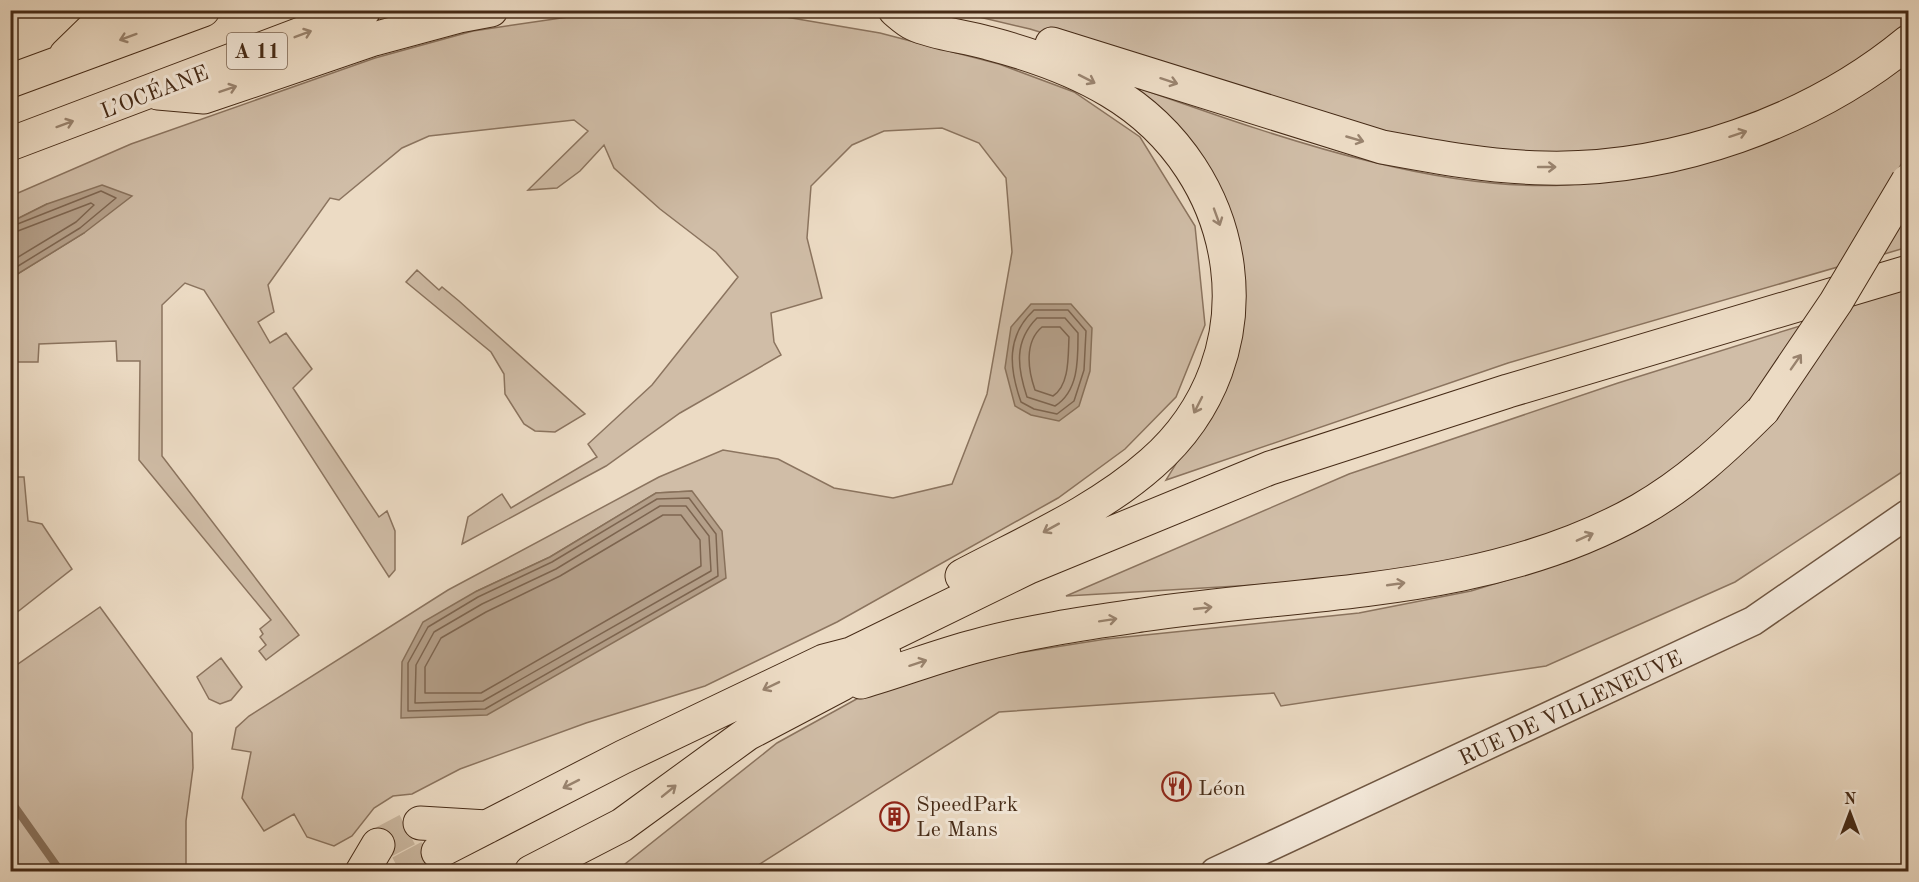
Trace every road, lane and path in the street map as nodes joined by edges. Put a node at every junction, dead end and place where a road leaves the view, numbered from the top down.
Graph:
1 (119, 10) edge
2 (203, 10) edge
3 (364, 10) edge
4 (491, 10) edge
5 (895, 10) edge
6 (910, 10) edge
7 (1908, 42) edge
8 (58, 62) junction
9 (10, 81) edge
10 (150, 92) junction
11 (10, 144) edge
12 (1908, 181) edge
13 (1908, 272) edge
14 (1908, 514) edge
15 (833, 672) junction
16 (434, 847) tunnel mouth
17 (531, 872) edge
18 (1215, 872) edge

1 - 8 highway
2 -> 8 highway, A 11
10 -> 3 highway, L’OCÉANE / A 11
10 -> 4 highway
5 -> 15 highway
6 -> 7 highway
8 - 9 highway, A 11
11 -> 10 highway, L’OCÉANE / A 11
15 -> 12 highway, bridge
13 - 15 highway
14 - 18 street, RUE DE VILLENEUVE
15 -> 16 highway
17 -> 15 highway

